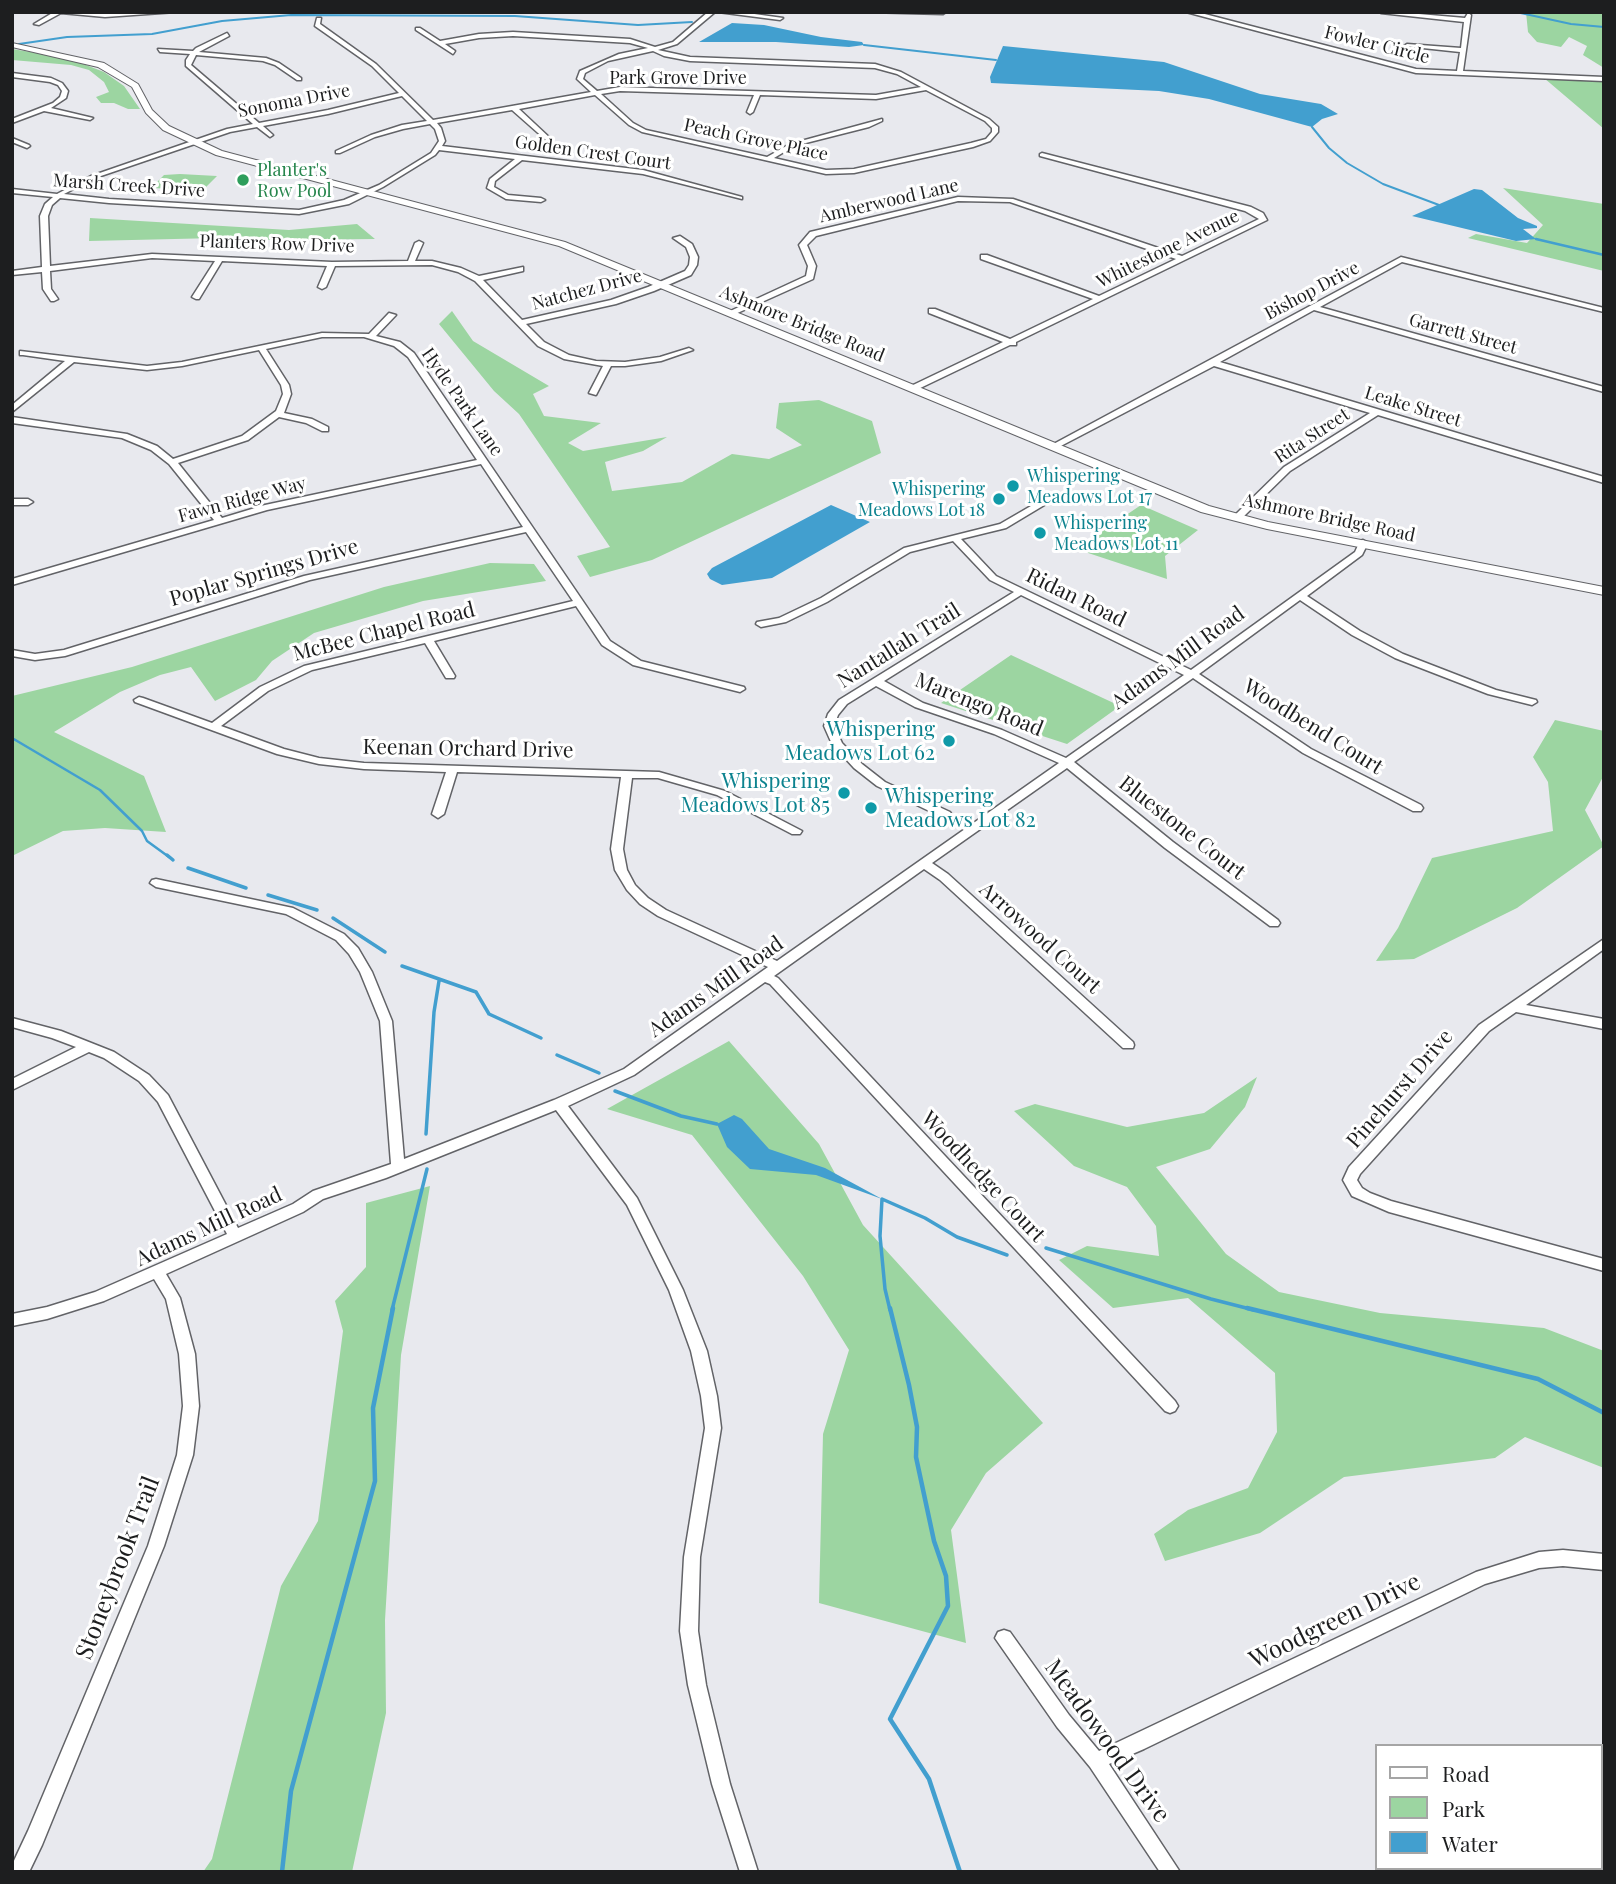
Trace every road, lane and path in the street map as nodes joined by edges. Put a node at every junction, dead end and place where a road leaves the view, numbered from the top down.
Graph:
1 (61, 12) edge
2 (173, 12) edge
3 (712, 12) edge
4 (721, 12) edge
5 (870, 12) edge
6 (943, 12) edge
7 (1189, 12) edge
8 (146, 13) edge
9 (1384, 13) edge
10 (780, 18) dead end
11 (318, 19) dead end
12 (37, 24) dead end
13 (418, 29) dead end
14 (227, 35) dead end
15 (546, 35) junction
16 (440, 43) junction
17 (12, 45) edge
18 (536, 46) dead end
19 (1408, 47) dead end
20 (654, 49) junction
21 (160, 50) dead end
22 (1463, 50) junction
23 (453, 52) dead end
24 (194, 53) junction
25 (1460, 74) junction
26 (12, 75) edge
27 (299, 79) dead end
28 (1604, 79) edge
29 (926, 88) junction
30 (594, 93) junction
31 (758, 93) junction
32 (404, 94) junction
33 (513, 107) junction
34 (46, 109) junction
35 (750, 112) dead end
36 (90, 118) dead end
37 (880, 120) dead end
38 (12, 121) edge
39 (432, 121) junction
40 (255, 124) junction
41 (270, 135) dead end
42 (548, 139) dead end
43 (12, 140) edge
44 (192, 141) junction
45 (27, 146) dead end
46 (439, 148) junction
47 (338, 152) dead end
48 (1042, 155) dead end
49 (519, 159) junction
50 (768, 159) junction
51 (12, 191) edge
52 (366, 193) junction
53 (55, 197) junction
54 (740, 198) dead end
55 (541, 200) dead end
56 (677, 238) dead end
57 (419, 243) dead end
58 (984, 257) dead end
59 (220, 259) junction
60 (1183, 260) junction
61 (411, 262) junction
62 (332, 264) junction
63 (46, 268) junction
64 (520, 269) dead end
65 (12, 273) edge
66 (478, 279) junction
67 (662, 285) junction
68 (322, 287) dead end
69 (196, 297) dead end
70 (54, 299) dead end
71 (1101, 299) junction
72 (1314, 308) junction
73 (1604, 310) edge
74 (932, 311) dead end
75 (730, 313) junction
76 (392, 315) dead end
77 (520, 323) junction
78 (371, 336) junction
79 (1013, 343) junction
80 (261, 347) junction
81 (689, 350) dead end
82 (23, 354) dead end
83 (71, 360) junction
84 (608, 363) junction
85 (1213, 363) junction
86 (915, 388) junction
87 (1604, 390) edge
88 (593, 393) dead end
89 (12, 410) edge
90 (1375, 413) junction
91 (278, 414) junction
92 (12, 420) edge
93 (325, 429) dead end
94 (1052, 447) junction
95 (484, 461) junction
96 (172, 462) junction
97 (1604, 480) edge
98 (1045, 501) dead end
99 (12, 502) edge
100 (28, 502) dead end
101 (1238, 517) junction
102 (220, 521) junction
103 (529, 528) junction
104 (956, 539) junction
105 (1363, 543) junction
106 (12, 582) edge
107 (1604, 591) edge
108 (1020, 593) junction
109 (1299, 595) junction
110 (578, 603) junction
111 (761, 624) dead end
112 (428, 639) junction
113 (12, 653) edge
114 (1192, 674) junction
115 (450, 676) dead end
116 (877, 682) junction
117 (740, 689) dead end
118 (139, 700) dead end
119 (1532, 702) dead end
120 (214, 727) junction
121 (1066, 762) junction
122 (452, 769) junction
123 (627, 773) junction
124 (1417, 807) dead end
125 (438, 814) dead end
126 (946, 816) dead end
127 (796, 831) dead end
128 (924, 863) junction
129 (156, 883) dead end
130 (1274, 923) dead end
131 (1604, 943) edge
132 (778, 967) junction
133 (765, 977) junction
134 (1513, 1007) junction
135 (12, 1022) edge
136 (1604, 1024) edge
137 (1128, 1045) dead end
138 (88, 1047) junction
139 (12, 1085) edge
140 (559, 1104) junction
141 (398, 1167) junction
142 (235, 1236) junction
143 (1604, 1265) edge
144 (158, 1272) junction
145 (12, 1320) edge
146 (1170, 1406) dead end
147 (1604, 1562) edge
148 (1004, 1638) dead end
149 (1096, 1761) junction
150 (19, 1872) edge
151 (749, 1872) edge
152 (1171, 1872) edge

1 - 8 street
1 - 12 street
2 - 8 street
3 - 20 street, Peach Grove Place
4 - 10 street
5 - 6 street
7 - 25 street, Fowler Circle
9 - 22 street
11 - 32 street
13 - 16 street
14 - 24 street
15 - 16 street
15 - 18 street
15 - 20 street
16 - 23 street
17 - 44 main road, Ashmore Bridge Road
19 - 22 street
20 - 29 street, Peach Grove Place
20 - 30 street, Peach Grove Place
21 - 24 street
22 - 25 street
24 - 27 street
24 - 40 street
25 - 28 street, Fowler Circle
26 - 34 street
29 - 31 street, Park Grove Drive
29 - 50 street, Peach Grove Place
30 - 31 street, Park Grove Drive
30 - 33 street, Park Grove Drive
30 - 50 street, Peach Grove Place
31 - 35 street
32 - 39 street
32 - 40 street, Sonoma Drive
33 - 39 street, Park Grove Drive
33 - 42 street
34 - 36 street
34 - 38 street
37 - 50 street
39 - 46 street
39 - 47 street, Park Grove Drive
40 - 41 street
40 - 44 street, Sonoma Drive
43 - 45 street
44 - 52 main road, Ashmore Bridge Road
44 - 53 street, Sonoma Drive
46 - 49 street, Golden Crest Court
46 - 52 street
48 - 60 street, Whitestone Avenue
49 - 54 street, Golden Crest Court
49 - 55 street
51 - 53 street, Marsh Creek Drive
52 - 53 street, Marsh Creek Drive
52 - 67 main road, Ashmore Bridge Road
53 - 63 street
56 - 67 street
57 - 61 street
58 - 71 street
59 - 62 street, Planters Row Drive
59 - 63 street, Planters Row Drive
59 - 69 street
60 - 71 street, Whitestone Avenue
60 - 75 street, Amberwood Lane
61 - 62 street, Planters Row Drive
61 - 66 street, Planters Row Drive
62 - 68 street
63 - 65 street, Planters Row Drive
63 - 70 street
64 - 66 street
66 - 77 street, Planters Row Drive
67 - 75 main road, Ashmore Bridge Road
67 - 77 street, Natchez Drive
71 - 79 street, Whitestone Avenue
72 - 73 street, Bishop Drive
72 - 85 street, Bishop Drive
72 - 87 street, Garrett Street
74 - 79 street
75 - 86 main road, Ashmore Bridge Road
76 - 78 street
77 - 84 street, Planters Row Drive
78 - 80 street, Hyde Park Lane
78 - 95 street, Hyde Park Lane
79 - 86 street, Whitestone Avenue
80 - 83 street, Hyde Park Lane
80 - 91 street
81 - 84 street, Planters Row Drive
82 - 83 street, Hyde Park Lane
83 - 89 street
84 - 88 street
85 - 90 street, Leake Street
85 - 94 street, Bishop Drive
86 - 94 main road, Ashmore Bridge Road
90 - 97 street, Leake Street
90 - 101 street, Rita Street
91 - 93 street
91 - 96 street
92 - 96 street
94 - 101 main road, Ashmore Bridge Road
95 - 102 street, Fawn Ridge Way
95 - 103 street, Hyde Park Lane
96 - 102 street
98 - 104 street
99 - 100 street
101 - 105 main road, Ashmore Bridge Road
102 - 106 street, Fawn Ridge Way
103 - 110 street, Hyde Park Lane
103 - 113 street, Poplar Springs Drive
104 - 108 street, Ridan Road
104 - 111 street
105 - 107 main road, Ashmore Bridge Road
105 - 109 street, Adams Mill Road
108 - 114 street, Ridan Road
108 - 116 street, Nantallah Trail
109 - 114 street, Adams Mill Road
109 - 119 street
110 - 112 street, McBee Chapel Road
110 - 117 street, Hyde Park Lane
112 - 115 street
112 - 120 street, McBee Chapel Road
114 - 121 street, Adams Mill Road
114 - 124 street, Woodbend Court
116 - 121 street, Marengo Road
116 - 126 street, Nantallah Trail
118 - 120 street, Keenan Orchard Drive
120 - 122 street, Keenan Orchard Drive
121 - 128 street, Adams Mill Road
121 - 130 street, Bluestone Court
122 - 123 street, Keenan Orchard Drive
122 - 125 street
123 - 127 street, Keenan Orchard Drive
123 - 132 street
128 - 132 street, Adams Mill Road
128 - 137 street, Arrowood Court
129 - 141 street
131 - 134 street, Pinehurst Drive
132 - 133 street, Adams Mill Road
133 - 140 street, Adams Mill Road
133 - 146 street, Woodhedge Court
134 - 136 street
134 - 143 street, Pinehurst Drive
135 - 138 street
138 - 139 street
138 - 142 street
140 - 141 street, Adams Mill Road
140 - 151 street
141 - 142 street, Adams Mill Road
142 - 144 street, Adams Mill Road
144 - 145 street, Adams Mill Road
144 - 150 street, Stoneybrook Trail
147 - 149 street, Woodgreen Drive
148 - 149 street, Meadowood Drive
149 - 152 street, Meadowood Drive

